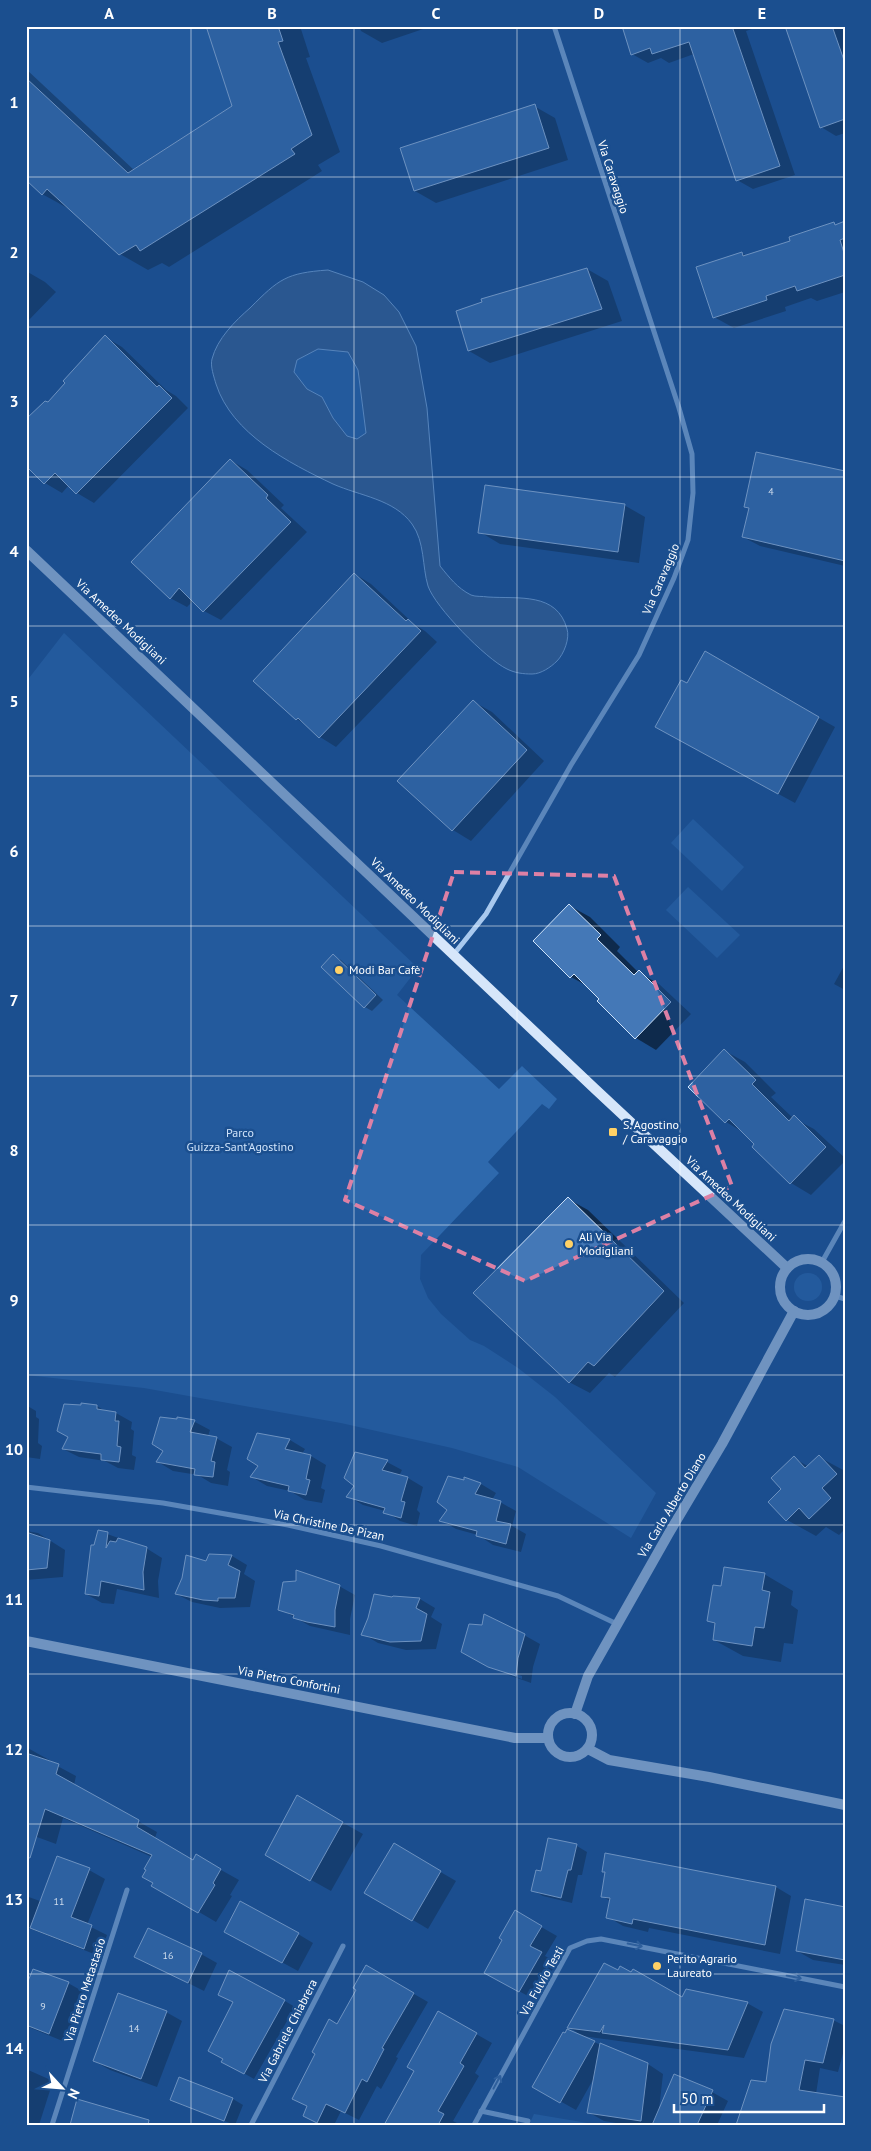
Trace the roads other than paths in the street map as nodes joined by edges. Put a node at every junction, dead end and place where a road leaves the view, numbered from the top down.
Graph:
1 (554, 26) edge
2 (26, 550) edge
3 (454, 954) junction
4 (845, 1221) edge
5 (822, 1262) junction
6 (787, 1268) junction
7 (840, 1298) edge
8 (794, 1311) junction
9 (26, 1487) edge
10 (617, 1624) junction
11 (26, 1641) edge
12 (574, 1714) junction
13 (548, 1738) junction
14 (588, 1749) junction
15 (845, 1805) edge
16 (127, 1890) dead end
17 (343, 1946) dead end
18 (845, 1987) edge
19 (481, 2111) junction
20 (528, 2121) dead end
21 (52, 2125) edge
22 (251, 2125) edge
23 (474, 2125) edge

1 - 3 street, Via Caravaggio
2 - 3 street, Via Amedeo Modigliani
3 - 6 street, Via Amedeo Modigliani
4 - 5 street
5 - 6 street
5 - 7 street
6 - 8 street
7 - 8 street
8 - 10 street, Via Carlo Alberto Diano
9 - 10 street, Via Christine De Pizan
10 - 12 street, Via Carlo Alberto Diano
11 - 13 street, Via Pietro Confortini
12 - 13 street
12 - 14 street
13 - 14 street
14 - 15 street
16 - 21 street, Via Pietro Metastasio
17 - 22 street, Via Gabriele Chiabrera
19 -> 18 street, Via Fulvio Testi
19 - 20 street
19 - 23 street, Via Fulvio Testi

